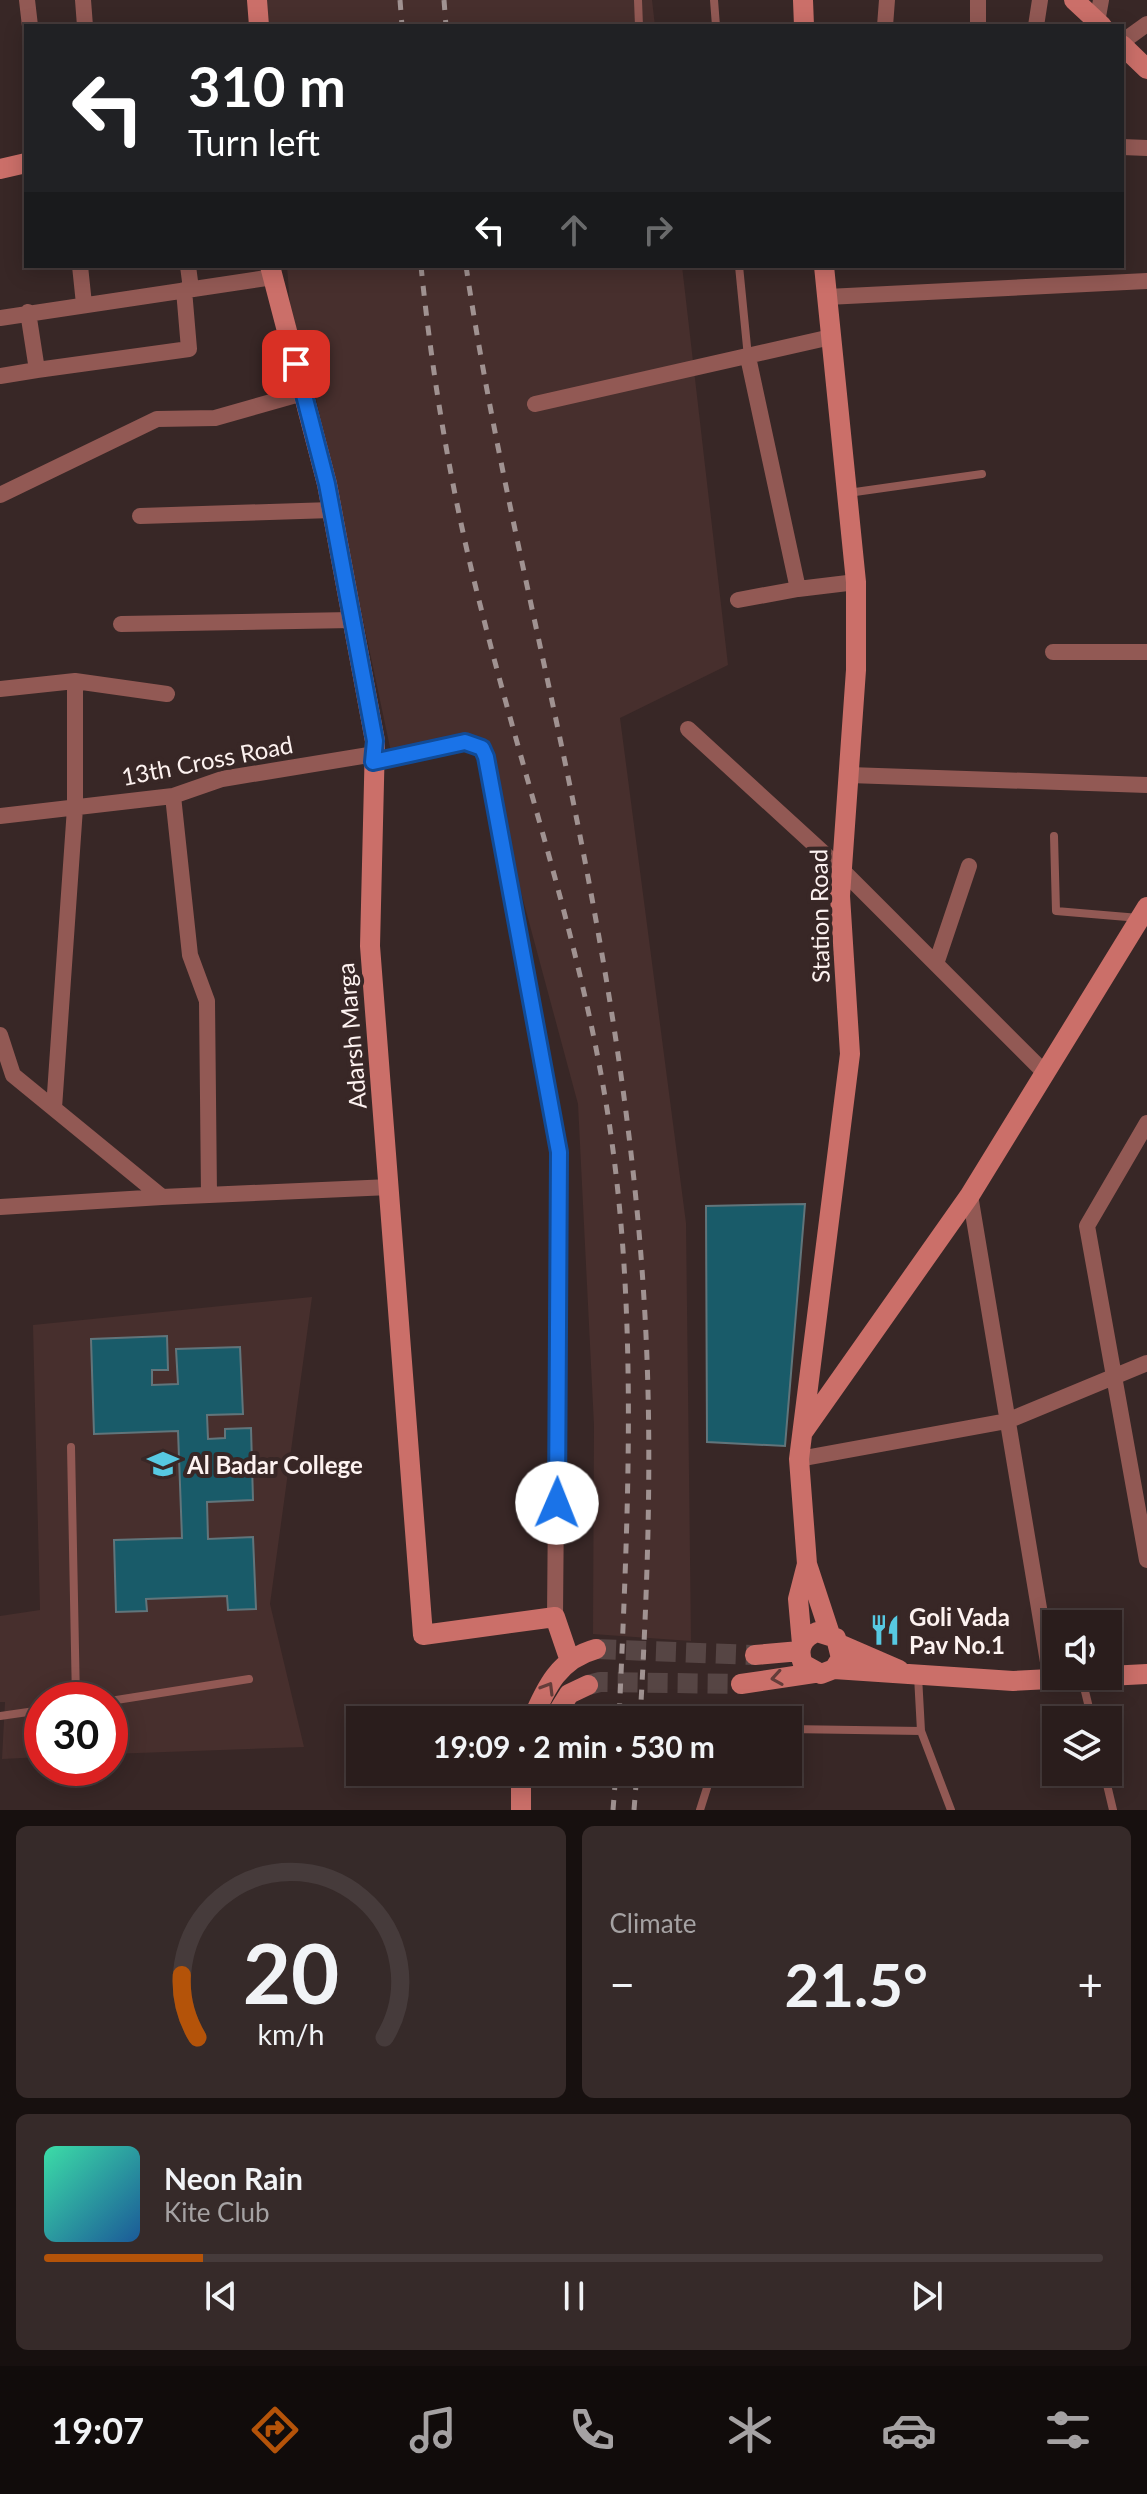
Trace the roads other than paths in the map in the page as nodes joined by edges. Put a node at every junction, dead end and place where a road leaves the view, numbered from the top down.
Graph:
1 (27, 0) edge
2 (84, 0) edge
3 (257, 0) edge
4 (638, 0) edge
5 (714, 0) edge
6 (803, 0) edge
7 (887, 0) edge
8 (978, 0) edge
9 (1040, 0) edge
10 (1074, 0) edge
11 (1101, 0) edge
12 (30, 24) edge
13 (85, 24) edge
14 (259, 24) edge
15 (639, 24) edge
16 (716, 24) edge
17 (804, 24) edge
18 (885, 24) edge
19 (978, 24) edge
20 (1036, 24) edge
21 (1099, 24) edge
22 (1147, 24) edge
23 (1124, 42) edge
24 (1124, 46) edge
25 (1147, 69) edge
26 (1124, 147) edge
27 (1147, 148) edge
28 (24, 163) edge
29 (0, 169) edge
30 (80, 268) edge
31 (188, 268) edge
32 (739, 268) edge
33 (824, 268) edge
34 (272, 272) edge
35 (1147, 281) edge
36 (187, 290) junction
37 (827, 297) junction
38 (84, 304) junction
39 (28, 312) junction
40 (0, 318) edge
41 (831, 337) junction
42 (748, 357) junction
43 (37, 370) junction
44 (0, 376) edge
45 (303, 393) junction
46 (535, 404) dead end
47 (982, 474) dead end
48 (847, 493) junction
49 (0, 495) edge
50 (332, 510) junction
51 (140, 516) dead end
52 (856, 582) junction
53 (798, 589) junction
54 (738, 600) dead end
55 (352, 620) junction
56 (121, 624) dead end
57 (1053, 652) dead end
58 (1147, 652) edge
59 (75, 681) junction
60 (0, 689) edge
61 (167, 694) dead end
62 (688, 729) dead end
63 (374, 758) junction
64 (849, 775) junction
65 (1147, 785) edge
66 (173, 796) junction
67 (75, 808) junction
68 (0, 816) edge
69 (1054, 836) dead end
70 (969, 866) dead end
71 (842, 870) junction
72 (1145, 910) edge
73 (936, 964) junction
74 (0, 1035) edge
75 (1045, 1073) junction
76 (54, 1108) junction
77 (1147, 1123) edge
78 (390, 1187) junction
79 (209, 1195) junction
80 (970, 1195) junction
81 (162, 1197) junction
82 (0, 1207) edge
83 (1147, 1363) edge
84 (1112, 1377) junction
85 (1007, 1421) junction
86 (802, 1434) junction
87 (71, 1447) dead end
88 (799, 1459) junction
89 (1147, 1462) edge
90 (1130, 1469) junction
91 (1147, 1560) edge
92 (807, 1564) junction
93 (555, 1617) junction
94 (1042, 1627) edge
95 (835, 1639) junction
96 (801, 1648) junction
97 (596, 1649) tunnel mouth
98 (755, 1655) tunnel mouth
99 (569, 1658) junction
100 (824, 1671) junction
101 (1147, 1674) edge
102 (912, 1675) junction
103 (1122, 1676) edge
104 (249, 1679) dead end
105 (1042, 1680) edge
106 (76, 1682) edge
107 (741, 1684) tunnel mouth
108 (588, 1685) tunnel mouth
109 (128, 1698) edge
110 (538, 1706) edge
111 (562, 1706) edge
112 (24, 1713) edge
113 (0, 1716) edge
114 (802, 1729) edge
115 (921, 1731) junction
116 (708, 1786) edge
117 (1107, 1786) edge
118 (700, 1810) edge
119 (951, 1810) edge
120 (1113, 1810) edge

1 - 12 street
2 - 13 street
3 - 14 main road
4 - 15 lane
5 - 16 lane
6 - 17 main road
7 - 18 street
8 - 19 street
9 - 20 street
10 - 21 main road
11 - 21 street
22 - 23 street
24 - 25 main road
26 - 27 street
28 - 29 main road
30 - 38 street
31 - 36 street
32 - 42 lane
33 - 37 main road, Station Road
34 - 36 street
34 - 45 main road, Adarsh Marga
35 - 37 street
36 - 38 street
36 - 43 street
37 - 41 main road, Station Road
38 - 39 street
39 - 40 street
39 - 43 street
41 - 42 street
41 - 48 main road, Station Road
42 - 46 street
42 - 53 street
43 - 44 street
45 - 49 street
45 - 50 main road, Adarsh Marga
47 - 48 lane
48 - 52 main road, Station Road
50 - 51 street
50 - 55 main road, Adarsh Marga
52 - 53 street
52 - 64 main road, Station Road
53 - 54 street
55 - 56 street
55 - 63 main road, Adarsh Marga
57 - 58 street
59 - 60 street
59 - 61 street
59 - 67 street
62 - 71 street
63 - 66 street, 13th Cross Road
63 - 78 main road, Adarsh Marga
63 - 93 street, 13th Cross Road
64 - 65 street
64 - 71 main road, Station Road
66 - 67 street, 13th Cross Road
66 - 79 street
67 - 68 street, 13th Cross Road
67 - 76 street
69 - 72 lane
70 - 73 street
71 - 73 street
71 - 86 main road, Station Road
72 - 75 main road
73 - 75 street
74 - 76 street
75 - 80 main road
76 - 81 street
77 - 84 street
78 - 79 street
78 - 93 main road, Adarsh Marga
79 - 81 street
80 - 85 street
80 - 86 main road
81 - 82 street
83 - 84 street
84 - 85 street
84 - 90 street
85 - 88 street
85 - 94 street
86 - 88 main road, Station Road
87 - 106 lane
88 - 92 main road, Station Road
89 - 90 street
90 - 91 street
92 - 95 main road
92 - 96 main road
93 - 99 main road
95 - 96 main road
95 - 100 main road
95 - 102 main road
96 - 98 main road
96 - 100 main road
97 - 99 main road
110 -> 99 main road
100 - 102 main road
100 -> 107 main road
101 - 103 main road
102 - 105 main road
102 - 115 lane
104 - 109 lane
108 - 111 main road
112 - 113 lane
114 - 115 lane
115 - 119 lane
116 - 118 lane
117 - 120 lane

